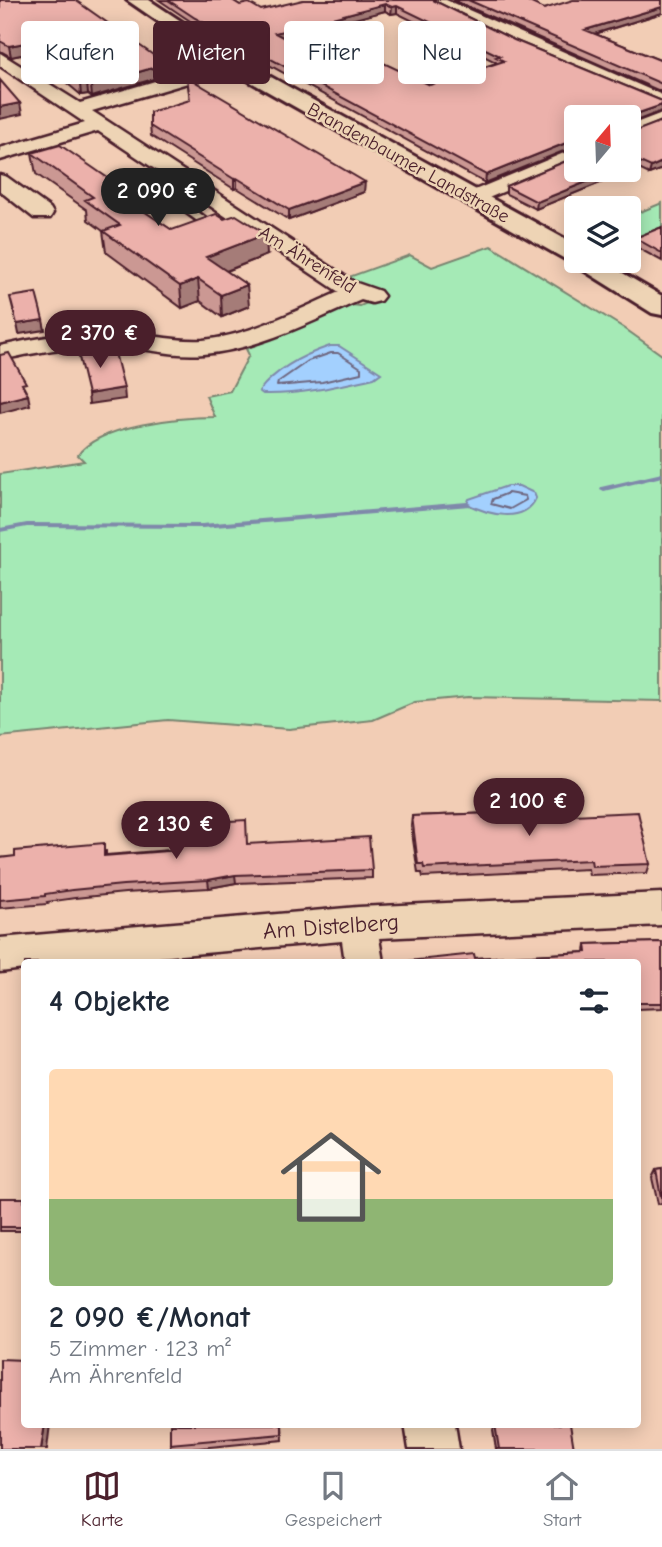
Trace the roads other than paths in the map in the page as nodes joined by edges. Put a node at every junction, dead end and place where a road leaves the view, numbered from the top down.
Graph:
1 (136, 0) edge
2 (433, 0) edge
3 (168, 21) edge
4 (0, 58) edge
5 (164, 84) edge
6 (269, 84) edge
7 (662, 102) edge
8 (78, 109) junction
9 (662, 119) edge
10 (101, 124) junction
11 (641, 128) edge
12 (0, 154) edge
13 (564, 160) edge
14 (176, 173) junction
15 (0, 181) edge
16 (472, 198) junction
17 (42, 213) dead end
18 (207, 223) edge
19 (564, 249) edge
20 (604, 273) edge
21 (662, 307) edge
22 (0, 353) edge
23 (662, 909) edge
24 (358, 923) junction
25 (0, 955) edge
26 (364, 959) edge
27 (431, 1428) edge
28 (434, 1449) edge

1 - 3 main road, Brandenbaumer Landstraße
2 - 7 street
4 - 8 street, Am Ährenfeld
5 - 8 street
6 - 16 main road, Brandenbaumer Landstraße
8 - 10 street, Am Ährenfeld
9 - 11 street
10 - 12 street
10 - 14 street, Am Ährenfeld
13 - 16 street
14 - 18 lane
14 - 22 street, Am Ährenfeld
15 - 17 street
16 - 19 main road, Brandenbaumer Landstraße
20 - 21 main road
23 - 24 street, Am Distelberg
24 - 25 street, Am Distelberg
24 - 26 street
27 - 28 street

